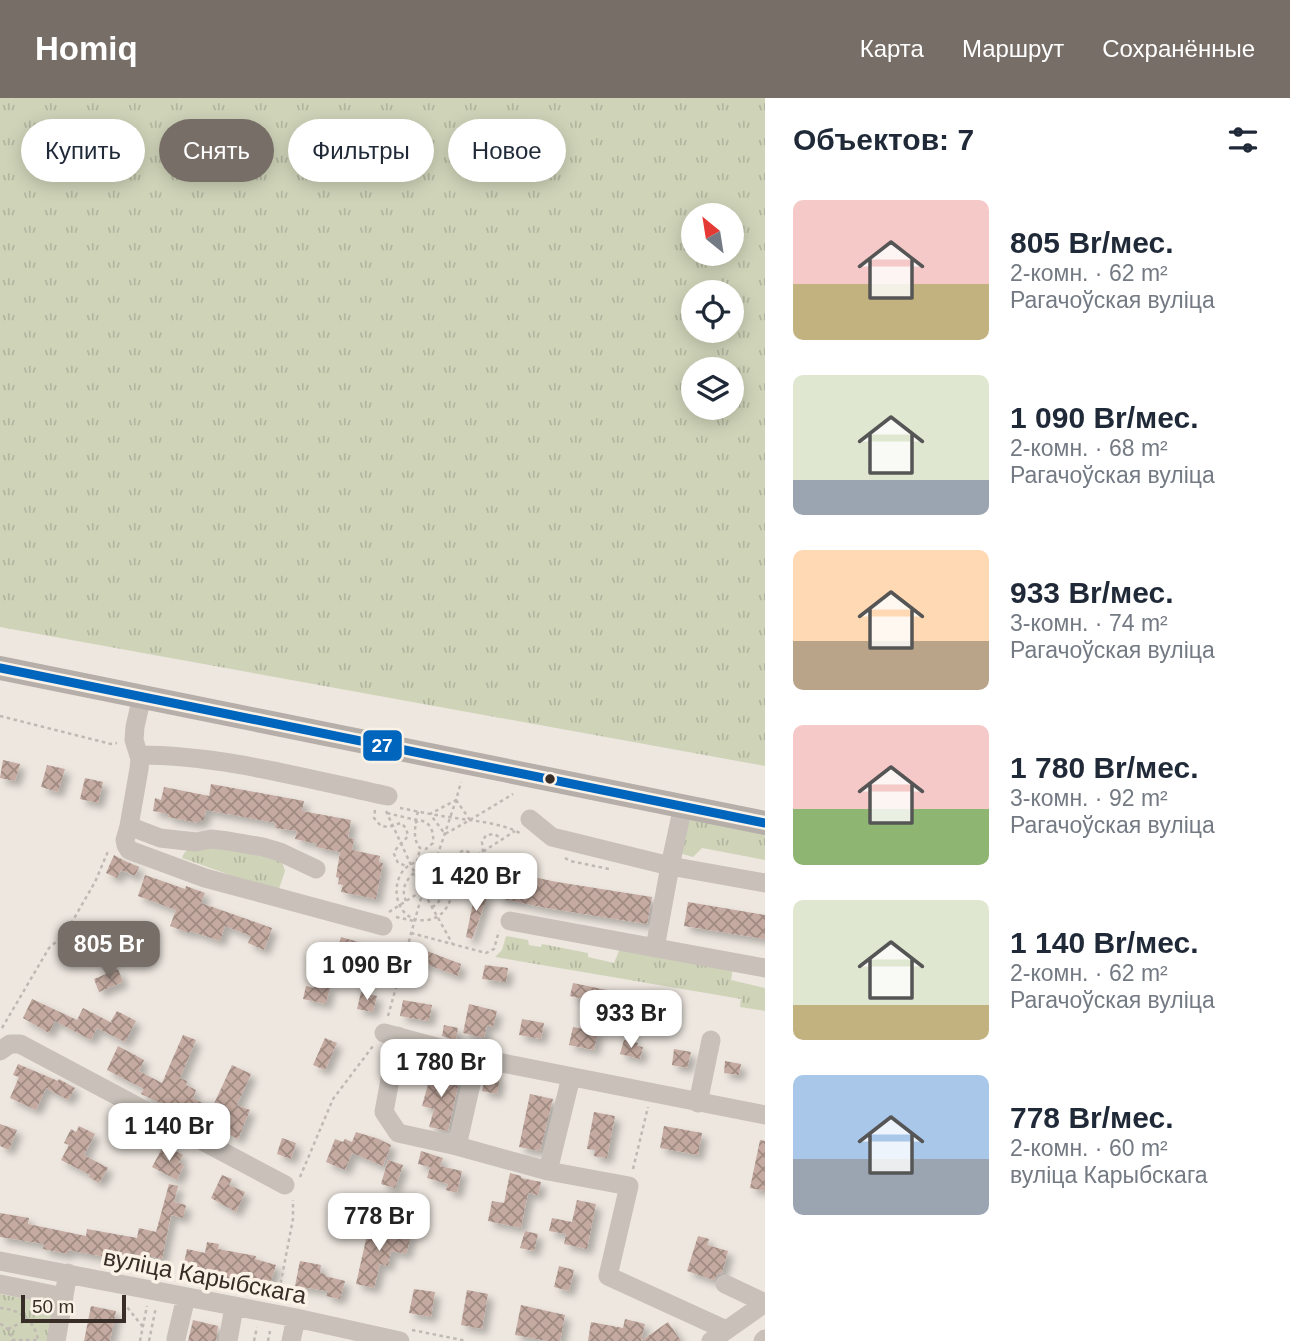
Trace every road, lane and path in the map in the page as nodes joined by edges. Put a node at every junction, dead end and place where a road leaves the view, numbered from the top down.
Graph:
1 (0, 668) edge
2 (142, 696) junction
3 (0, 716) edge
4 (137, 748) junction
5 (465, 761) junction
6 (513, 794) dead end
7 (456, 800) junction
8 (386, 805) junction
9 (684, 806) junction
10 (418, 811) junction
11 (430, 814) junction
12 (451, 818) junction
13 (470, 820) junction
14 (416, 822) junction
15 (765, 823) edge
16 (392, 824) junction
17 (523, 825) joint
18 (127, 833) junction
19 (445, 834) junction
20 (502, 839) junction
21 (401, 845) junction
22 (420, 848) junction
23 (483, 852) junction
24 (475, 857) junction
25 (417, 862) junction
26 (435, 863) junction
27 (411, 866) junction
28 (670, 866) junction
29 (316, 869) dead end
30 (456, 869) junction
31 (415, 873) junction
32 (448, 875) junction
33 (439, 881) junction
34 (765, 883) edge
35 (423, 891) junction
36 (406, 901) junction
37 (400, 905) junction
38 (432, 907) junction
39 (437, 916) junction
40 (415, 920) junction
41 (510, 921) dead end
42 (383, 926) dead end
43 (452, 943) dead end
44 (655, 948) junction
45 (765, 968) edge
46 (2, 1028) dead end
47 (391, 1034) junction
48 (710, 1040) dead end
49 (0, 1051) edge
50 (477, 1058) junction
51 (572, 1077) junction
52 (651, 1094) junction
53 (698, 1103) junction
54 (765, 1115) edge
55 (457, 1146) junction
56 (548, 1171) junction
57 (629, 1186) junction
58 (292, 1188) junction
59 (0, 1261) edge
60 (68, 1273) junction
61 (0, 1284) edge
62 (725, 1284) dead end
63 (64, 1297) junction
64 (119, 1297) dead end
65 (186, 1297) junction
66 (278, 1301) dead end
67 (147, 1302) dead end
68 (765, 1303) edge
69 (156, 1304) dead end
70 (234, 1307) junction
71 (1, 1308) edge
72 (0, 1314) edge
73 (296, 1318) junction
74 (28, 1320) junction
75 (0, 1324) edge
76 (258, 1325) dead end
77 (143, 1327) junction
78 (271, 1328) dead end
79 (8, 1329) junction
80 (719, 1336) edge
81 (176, 1339) edge
82 (12, 1340) edge
83 (44, 1341) edge
84 (140, 1341) edge
85 (149, 1341) edge
86 (228, 1341) edge
87 (254, 1341) edge
88 (268, 1341) edge
89 (291, 1341) edge
90 (400, 1341) edge

1 - 2 main road
2 - 4 street
2 - 5 main road
3 - 4 path
4 - 8 street
4 - 18 street
5 - 7 path
5 - 9 main road
6 - 13 path
7 - 11 path
7 - 12 path
7 - 13 path
8 - 10 path
8 - 14 path
8 - 16 path
8 - 16 path
9 - 15 main road
9 - 28 street
10 - 11 path
10 - 14 path
11 - 12 path
11 - 19 path
12 - 19 path
13 - 19 path
14 - 22 path
14 - 22 path
16 - 21 path
16 - 21 path
17 - 20 path
17 - 28 street
18 - 29 street
18 - 42 street
18 - 46 path
19 - 26 path
20 - 23 path
20 - 23 path
21 - 27 path
21 - 27 path
22 - 25 path
23 - 24 path
24 - 30 path
24 - 30 path
25 - 26 path
25 - 27 path
26 - 32 path
26 - 35 path
27 - 31 path
27 - 37 path
28 - 34 street
28 - 44 street
30 - 32 path
31 - 35 path
31 - 36 path
32 - 33 path
32 - 39 path
33 - 35 path
33 - 38 path
35 - 36 path
35 - 38 path
35 - 40 path
36 - 37 path
37 - 40 path
37 - 40 path
38 - 39 path
39 - 40 path
39 - 43 path
40 - 47 path
41 - 44 street
44 - 45 street
47 - 50 street
47 - 55 street
47 - 58 path
48 - 53 street
49 - 58 street
50 - 51 street
50 - 55 street
51 - 52 street
51 - 56 street
52 - 53 street
52 - 57 path
53 - 54 street
55 - 56 street
56 - 57 street
57 - 80 street
58 - 66 path
59 - 60 street, вуліца Карыбскага
60 - 63 street
60 - 65 street, вуліца Карыбскага
61 - 63 street
62 - 68 street
63 - 83 street
64 - 77 path
65 - 70 street, вуліца Карыбскага
65 - 81 street
67 - 77 path
68 - 80 street
69 - 85 path
70 - 73 street, вуліца Карыбскага
70 - 86 street
71 - 72 path
71 - 74 path
73 - 89 street
73 - 90 street, вуліца Карыбскага
74 - 79 path
74 - 83 path
75 - 79 path
76 - 87 path
77 - 84 path
78 - 88 path
79 - 82 path
82 - 83 path

